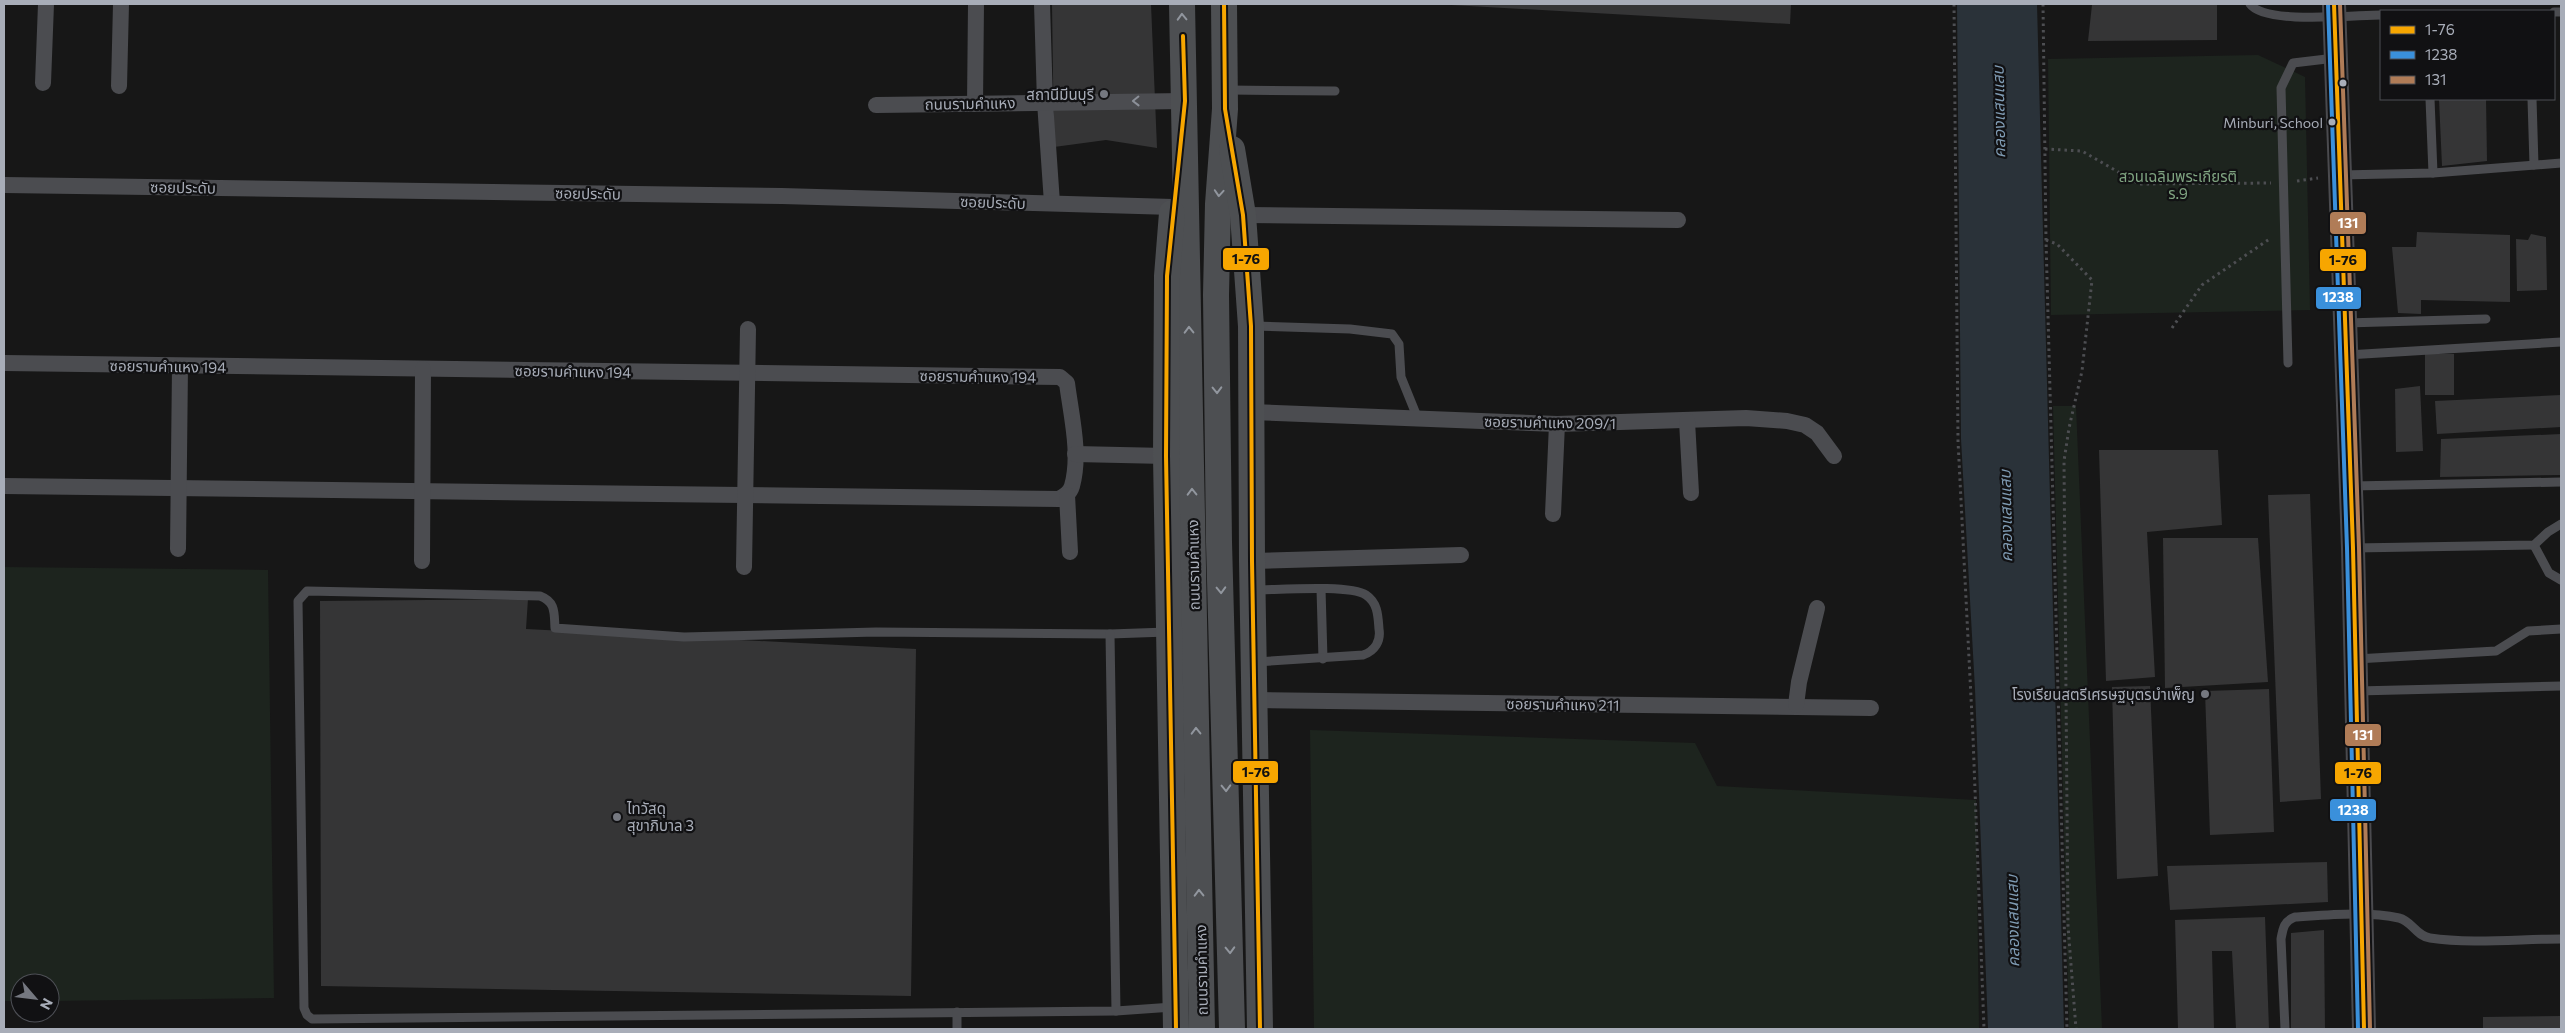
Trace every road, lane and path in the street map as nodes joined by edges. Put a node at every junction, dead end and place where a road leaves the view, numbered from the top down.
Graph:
1 (46, 4) edge
2 (121, 4) edge
3 (976, 4) edge
4 (1042, 4) edge
5 (1182, 4) edge
6 (1224, 4) edge
7 (1954, 4) edge
8 (2043, 4) edge
9 (2250, 4) edge
10 (2334, 10) edge
11 (2380, 15) edge
12 (2338, 58) junction
13 (43, 83) dead end
14 (119, 86) dead end
15 (1335, 91) dead end
16 (1224, 100) junction
17 (2430, 100) edge
18 (2532, 100) edge
19 (1185, 101) junction
20 (1045, 102) junction
21 (976, 104) junction
22 (876, 105) dead end
23 (2045, 149) junction
24 (2561, 163) edge
25 (2534, 165) junction
26 (2433, 173) junction
27 (2341, 175) junction
28 (2284, 183) junction
29 (4, 185) edge
30 (1052, 204) junction
31 (1173, 207) junction
32 (1243, 215) junction
33 (1678, 220) dead end
34 (2286, 228) junction
35 (2046, 240) junction
36 (2486, 319) dead end
37 (2346, 324) junction
38 (1251, 326) junction
39 (2172, 328) dead end
40 (748, 329) dead end
41 (2561, 342) edge
42 (2347, 355) junction
43 (4, 363) edge
44 (2288, 363) dead end
45 (180, 366) junction
46 (423, 369) junction
47 (747, 373) junction
48 (1251, 412) junction
49 (1418, 419) junction
50 (1687, 421) junction
51 (1557, 424) junction
52 (1075, 454) junction
53 (1166, 456) junction
54 (1834, 456) dead end
55 (2561, 482) edge
56 (4, 486) edge
57 (2352, 486) junction
58 (178, 489) junction
59 (420, 492) junction
60 (1692, 493) dead end
61 (746, 495) junction
62 (1067, 495) junction
63 (1553, 514) dead end
64 (2561, 524) edge
65 (2534, 545) junction
66 (2353, 548) junction
67 (178, 549) dead end
68 (1070, 552) dead end
69 (1462, 555) dead end
70 (422, 561) dead end
71 (1252, 561) junction
72 (744, 567) dead end
73 (2561, 580) edge
74 (1321, 589) junction
75 (1252, 590) junction
76 (1817, 608) dead end
77 (2561, 629) edge
78 (1171, 632) junction
79 (1110, 634) junction
80 (2356, 658) junction
81 (1323, 659) junction
82 (1253, 662) junction
83 (2561, 686) edge
84 (2357, 690) junction
85 (1254, 700) junction
86 (1796, 705) junction
87 (1871, 708) dead end
88 (2360, 914) junction
89 (2561, 939) edge
90 (1116, 1011) junction
91 (957, 1012) junction
92 (1176, 1018) edge
93 (957, 1029) edge
94 (1202, 1029) edge
95 (1232, 1029) edge
96 (1260, 1029) edge
97 (1984, 1029) edge
98 (2067, 1029) edge
99 (2076, 1029) edge
100 (2285, 1029) edge
101 (2364, 1029) edge

1 - 13 street
2 - 14 street
3 - 21 street
4 - 20 street
19 -> 5 main road, ถนนรามคำแหง
6 - 16 main road, ถนนรามคำแหง
7 - 97 path
8 - 23 path
9 - 10 lane
10 - 11 lane
10 - 12 main road
12 - 27 main road
12 - 28 lane
15 - 16 lane
16 - 32 main road, ถนนรามคำแหง
16 -> 95 main road, ถนนรามคำแหง
17 - 26 lane
18 - 25 lane
19 -> 20 street, ถนนรามคำแหง
19 - 31 main road, ถนนรามคำแหง
94 -> 19 main road, ถนนรามคำแหง
20 - 21 street, ถนนรามคำแหง
20 - 30 street
21 - 22 street, ถนนรามคำแหง
23 - 28 path
23 - 35 path
24 - 25 lane
25 - 26 lane
26 - 27 lane
27 - 28 path
27 - 37 main road
28 - 34 lane
29 - 30 street, ซอยประดับ
30 - 31 street, ซอยประดับ
31 - 53 main road, ถนนรามคำแหง
32 - 33 street
32 - 38 main road, ถนนรามคำแหง
34 - 39 path
34 - 44 lane
35 - 98 path
35 - 99 path
36 - 37 lane
37 - 42 main road
38 - 48 main road, ถนนรามคำแหง
38 - 49 lane
40 - 47 street
41 - 42 lane
42 - 57 main road
43 - 45 street, ซอยรามคำแหง 194
45 - 46 street, ซอยรามคำแหง 194
45 - 58 street
46 - 47 street, ซอยรามคำแหง 194
46 - 59 street
47 - 52 street, ซอยรามคำแหง 194
47 - 61 street
48 - 49 street, ซอยรามคำแหง 209/1
48 - 71 main road, ถนนรามคำแหง
49 - 51 street, ซอยรามคำแหง 209/1
50 - 51 street, ซอยรามคำแหง 209/1
50 - 54 street, ซอยรามคำแหง 209/1
50 - 60 street
51 - 63 street
52 - 53 street
52 - 62 street, ซอยรามคำแหง 194
53 - 78 main road, ถนนรามคำแหง
55 - 57 lane
56 - 58 street
57 - 66 main road
58 - 59 street
58 - 67 street
59 - 61 street
59 - 70 street
61 - 62 street
61 - 72 street
62 - 68 street, ซอยรามคำแหง 194
64 - 65 lane
65 - 66 lane
65 - 73 lane
66 - 80 main road
69 - 71 street
71 - 75 main road, ถนนรามคำแหง
74 - 75 lane
74 - 81 lane
74 - 81 lane
75 - 82 main road, ถนนรามคำแหง
76 - 86 street
77 - 80 lane
78 - 79 lane
78 - 92 main road, ถนนรามคำแหง
79 - 90 lane
79 - 91 lane
80 - 84 main road
81 - 82 lane
82 - 85 main road, ถนนรามคำแหง
83 - 84 lane
84 - 88 main road
85 - 86 street, ซอยรามคำแหง 211
85 - 96 main road, ถนนรามคำแหง
86 - 87 street, ซอยรามคำแหง 211
88 - 89 lane
88 - 100 lane
88 - 101 main road
90 - 91 lane
90 - 92 lane
91 - 93 lane

